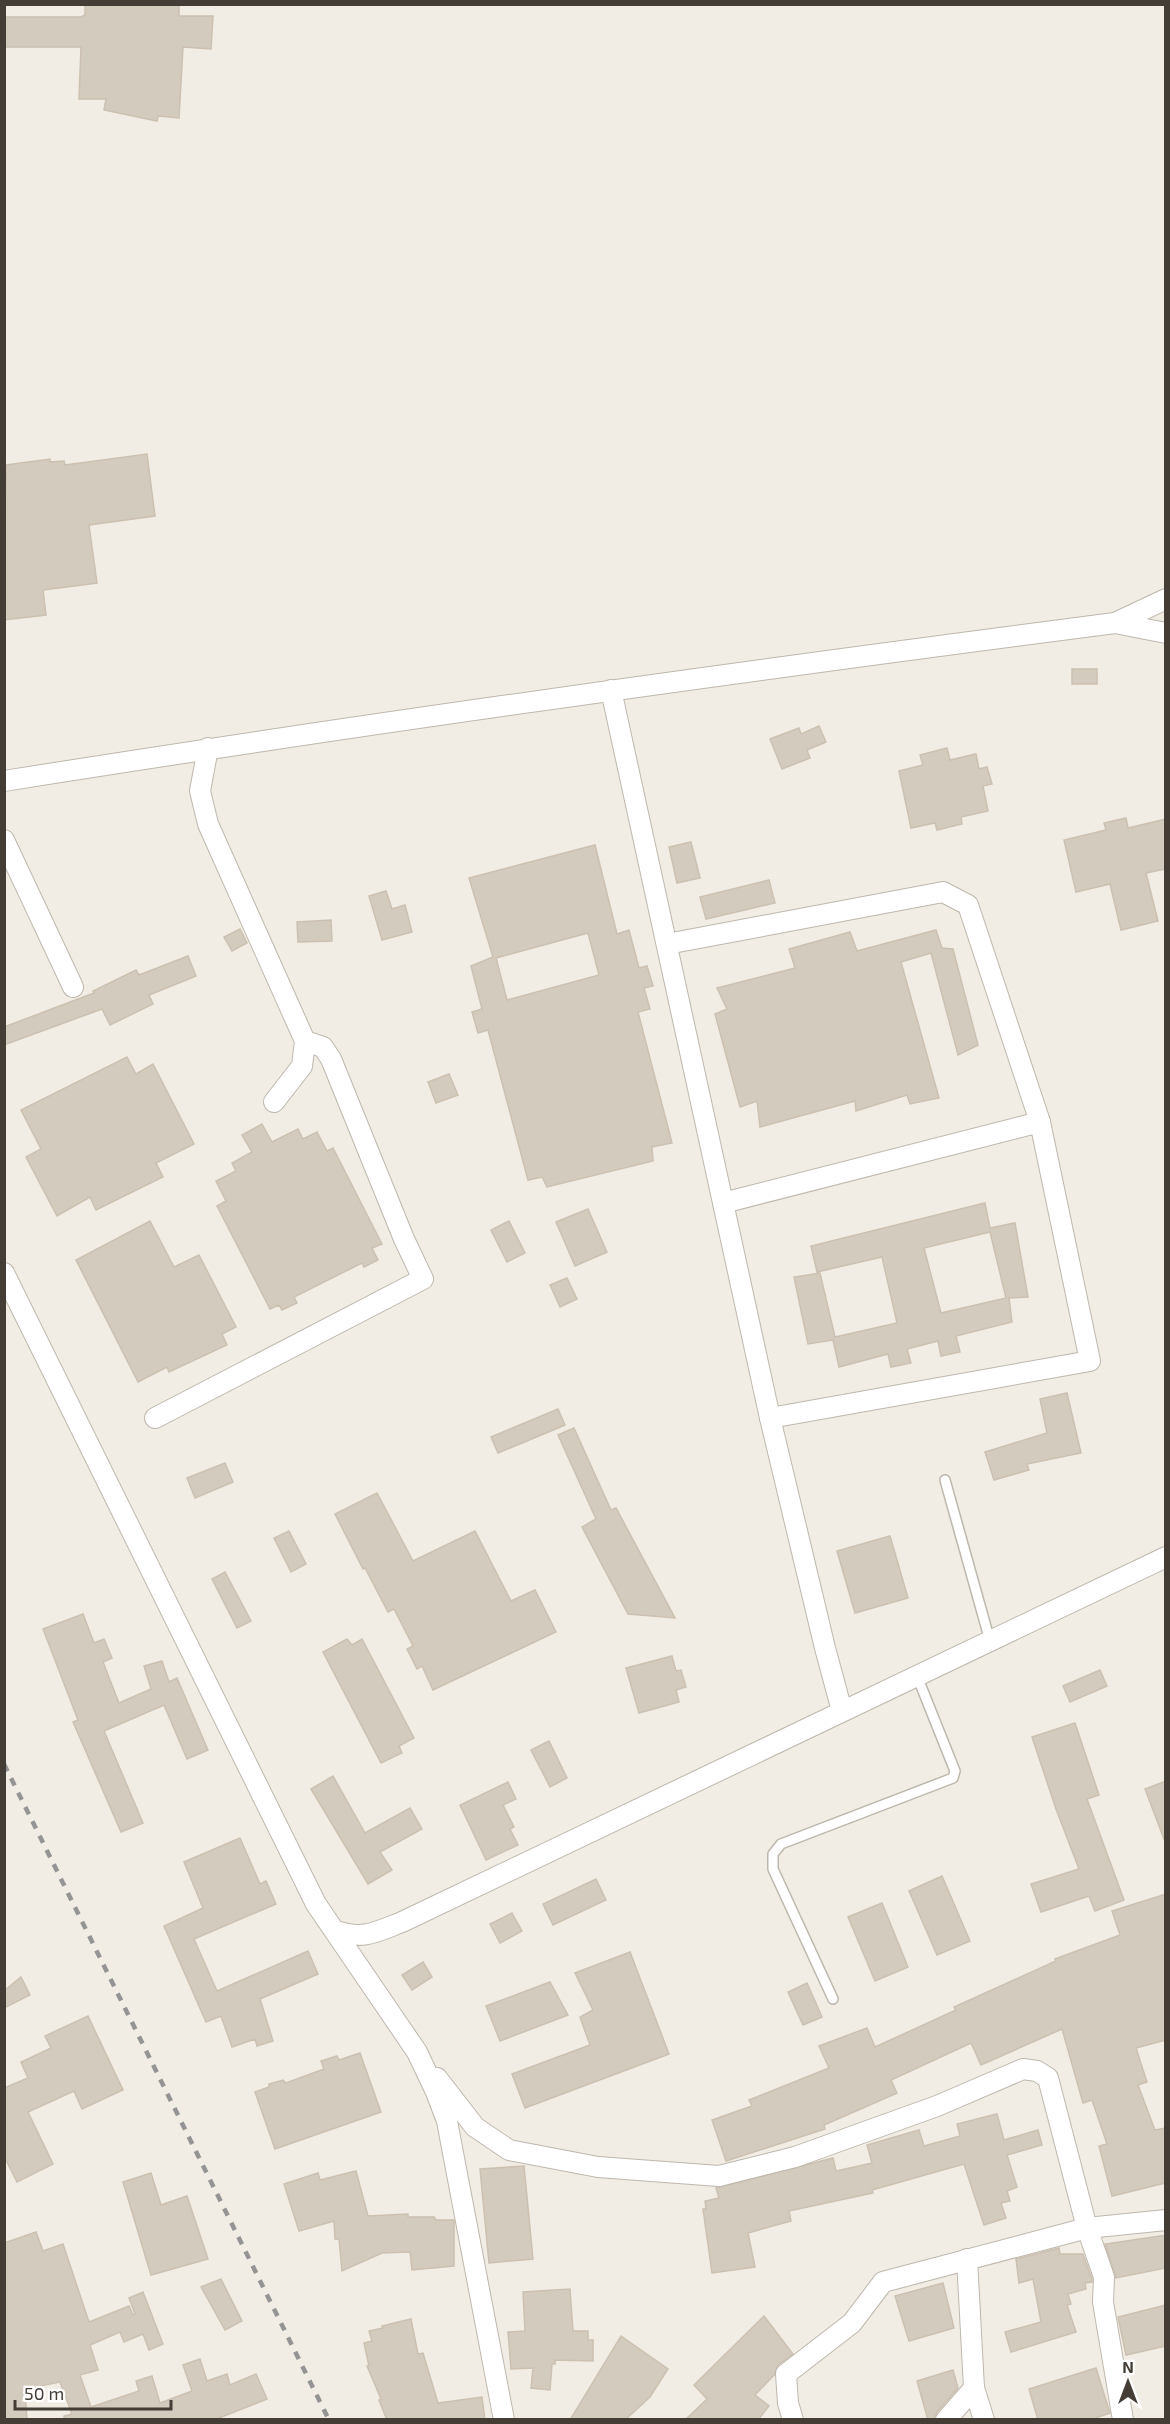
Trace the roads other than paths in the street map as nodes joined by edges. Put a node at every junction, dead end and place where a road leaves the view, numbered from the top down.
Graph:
1 (1166, 599) edge
2 (1115, 623) junction
3 (1166, 633) edge
4 (611, 690) junction
5 (208, 748) junction
6 (4, 781) edge
7 (4, 840) edge
8 (667, 944) junction
9 (73, 987) dead end
10 (305, 1041) junction
11 (274, 1102) dead end
12 (1040, 1122) junction
13 (723, 1203) junction
14 (4, 1273) edge
15 (155, 1418) dead end
16 (770, 1418) junction
17 (945, 1480) dead end
18 (1166, 1557) edge
19 (990, 1641) junction
20 (917, 1676) junction
21 (843, 1711) junction
22 (336, 1931) junction
23 (833, 1999) dead end
24 (417, 2052) junction
25 (1166, 2220) edge
26 (1087, 2228) junction
27 (967, 2259) junction
28 (974, 2388) junction
29 (790, 2411) edge
30 (504, 2420) edge
31 (775, 2420) edge
32 (946, 2420) edge
33 (984, 2420) edge
34 (1123, 2420) edge

1 - 2 street
2 - 3 street
2 - 4 street
4 - 5 street
4 - 8 street
5 - 6 street
5 - 10 street
7 - 9 street
8 - 12 street
8 - 13 street
10 - 11 street
10 - 15 street
12 - 13 street
12 - 16 street
13 - 16 street
14 - 22 street
16 - 21 street
17 - 19 lane
18 - 19 street
19 - 20 street
20 - 21 street
20 - 23 lane
21 - 22 street
22 - 24 street
24 - 26 street
24 - 30 street
25 - 26 street
26 - 27 street
26 - 34 street
27 - 28 street
27 - 29 street
28 - 32 street
28 - 33 street
29 - 31 street

